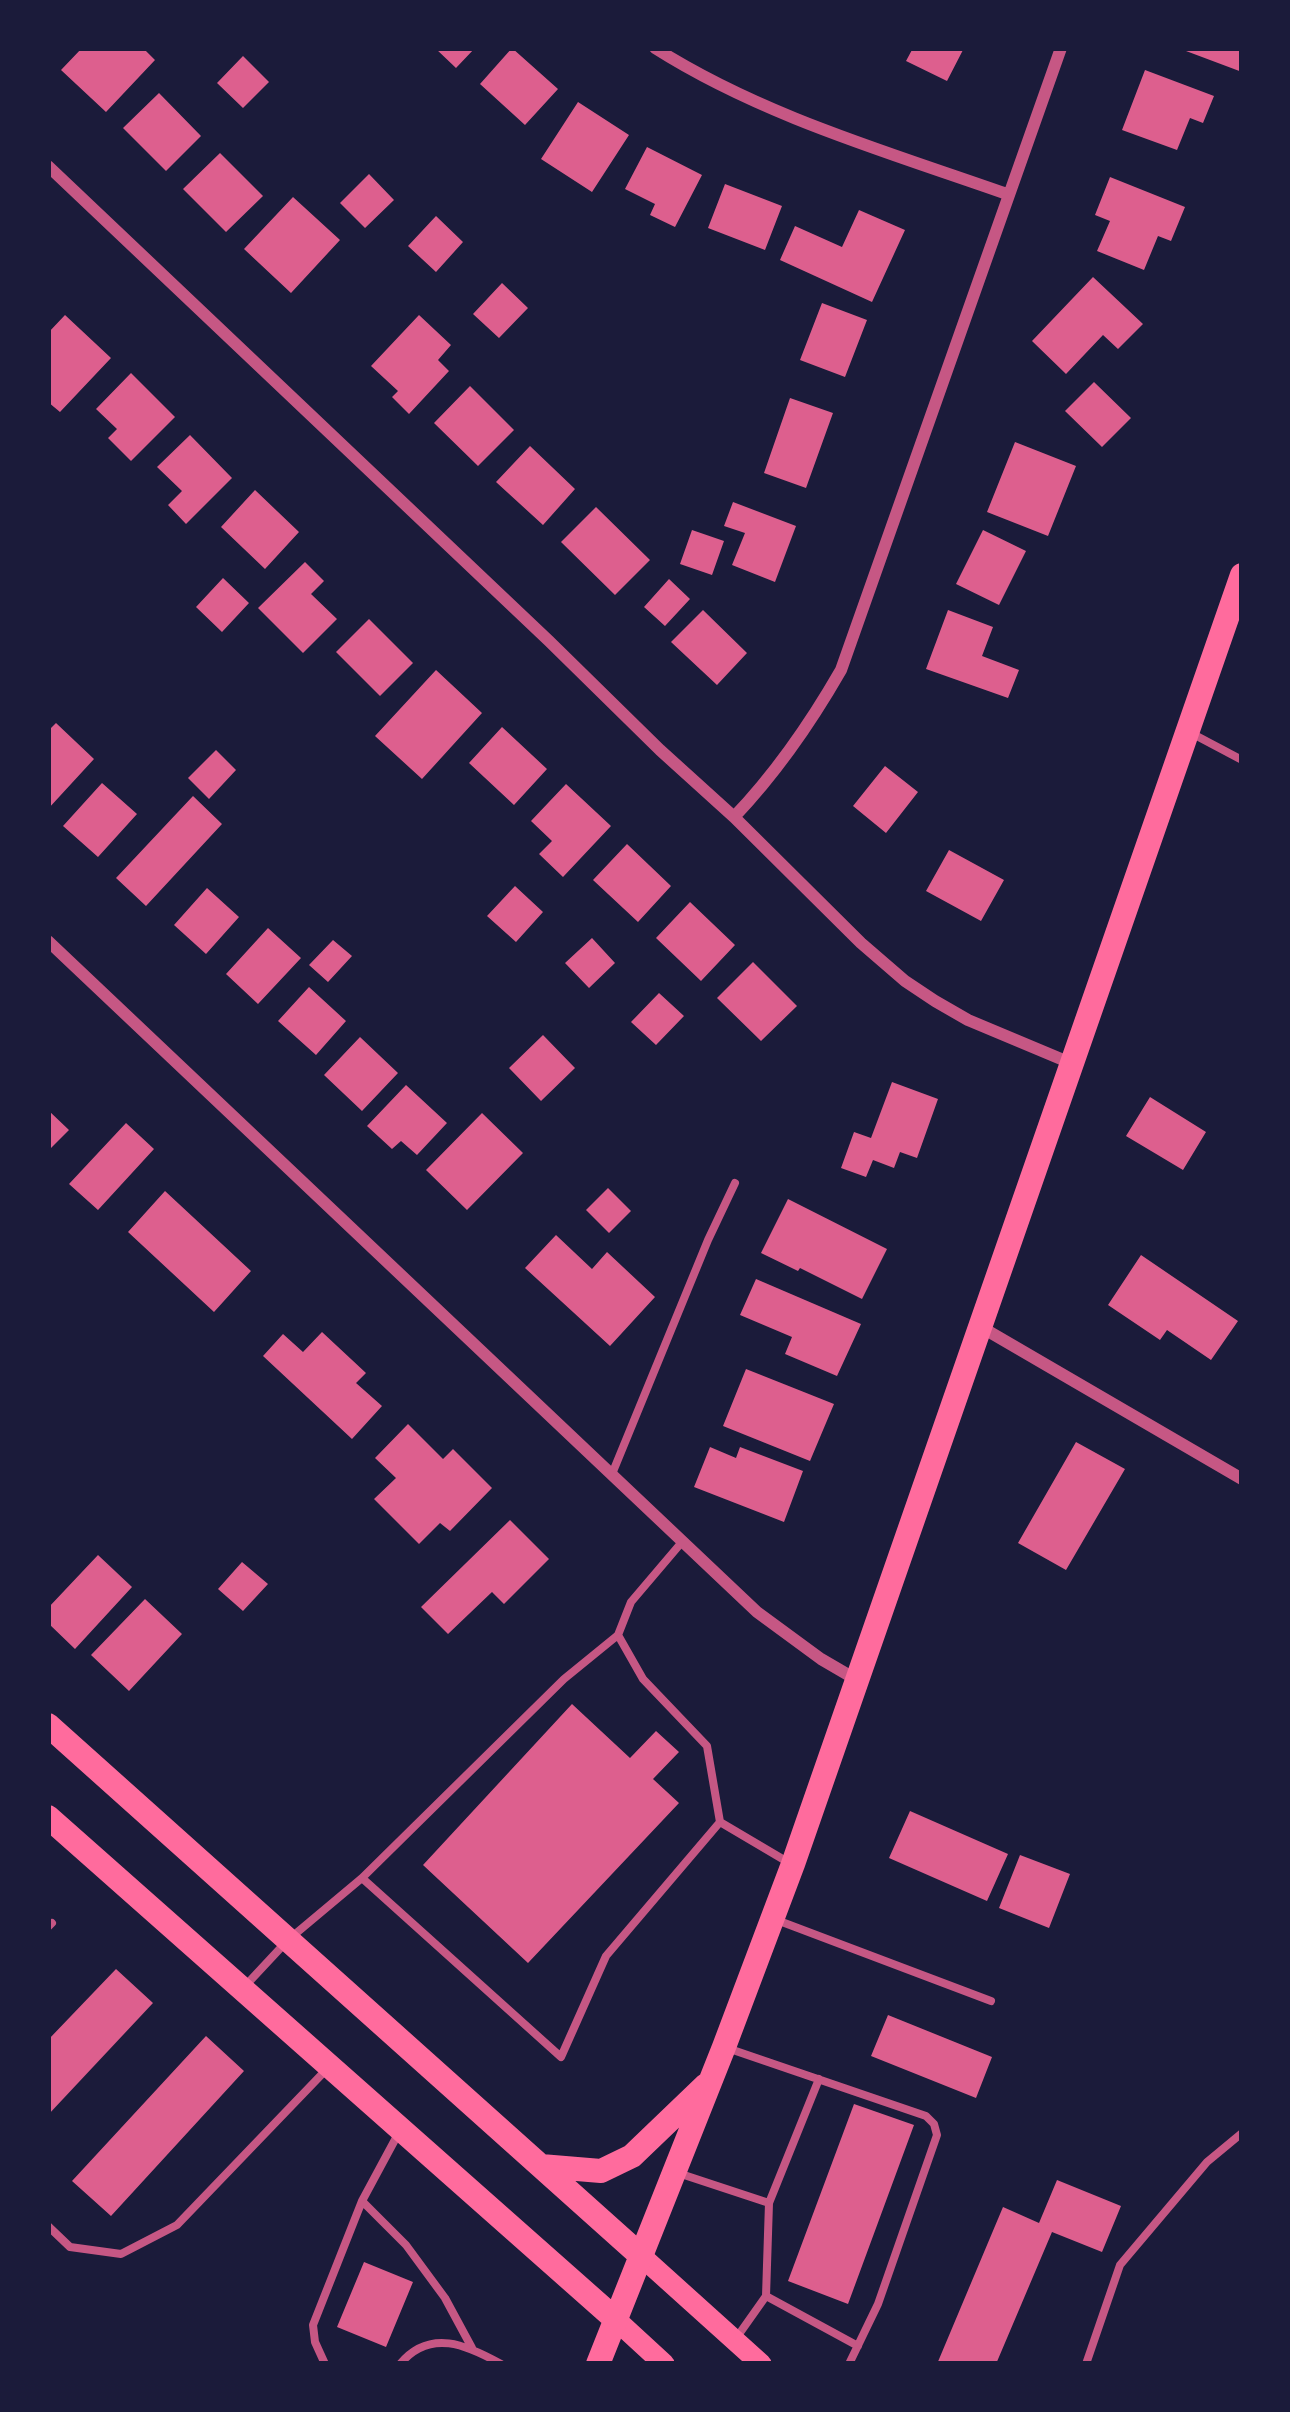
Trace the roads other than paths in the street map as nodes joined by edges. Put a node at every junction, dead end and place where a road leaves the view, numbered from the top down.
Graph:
1 (655, 48) edge
2 (1061, 48) edge
3 (48, 166) edge
4 (1007, 194) junction
5 (1240, 590) edge
6 (1188, 731) junction
7 (1242, 760) edge
8 (734, 817) junction
9 (48, 941) edge
10 (1073, 1064) junction
11 (735, 1183) dead end
12 (980, 1326) junction
13 (611, 1475) junction
14 (1242, 1479) edge
15 (682, 1542) junction
16 (618, 1636) junction
17 (857, 1680) junction
18 (48, 1725) edge
19 (48, 1817) edge
20 (720, 1822) junction
21 (793, 1864) junction
22 (362, 1878) junction
23 (773, 1918) junction
24 (288, 1940) junction
25 (242, 1989) junction
26 (991, 2001) dead end
27 (724, 2047) junction
28 (329, 2066) junction
29 (712, 2079) junction
30 (819, 2080) junction
31 (401, 2129) junction
32 (1242, 2133) edge
33 (541, 2166) junction
34 (674, 2172) junction
35 (362, 2201) junction
36 (769, 2203) junction
37 (48, 2226) edge
38 (640, 2255) junction
39 (766, 2296) junction
40 (614, 2318) junction
41 (735, 2340) junction
42 (858, 2346) junction
43 (472, 2348) junction
44 (325, 2364) edge
45 (400, 2364) edge
46 (501, 2364) edge
47 (598, 2364) edge
48 (664, 2364) edge
49 (761, 2364) edge
50 (850, 2364) edge
51 (1087, 2364) edge

1 - 4 street
2 - 4 street
3 - 8 street
4 - 8 street
5 - 6 main road
6 - 7 lane
6 - 10 main road
8 - 10 street
9 - 13 street
10 - 12 main road
11 - 13 lane
12 - 14 street
12 - 17 main road
13 - 15 street
15 - 16 lane
15 - 17 street
16 - 20 lane
16 - 22 lane
17 - 21 main road
18 - 24 main road
19 - 25 main road
20 - 21 lane
20 - 22 lane
21 - 23 main road
22 - 24 lane
23 - 26 lane
23 - 27 main road
24 - 25 lane
24 - 33 main road
25 - 28 main road
27 - 29 main road
27 - 30 lane
28 - 31 main road
28 - 37 lane
29 - 33 main road
29 - 34 main road
30 - 36 lane
30 - 42 lane
31 - 35 lane
31 - 40 main road
32 - 51 lane
33 - 38 main road
34 - 36 lane
34 - 38 main road
35 - 43 lane
35 - 44 lane
36 - 39 lane
38 - 40 main road
38 - 41 main road
39 - 41 lane
39 - 42 lane
40 - 47 main road
40 - 48 main road
41 - 49 main road
42 - 50 lane
43 - 45 lane
43 - 46 lane

